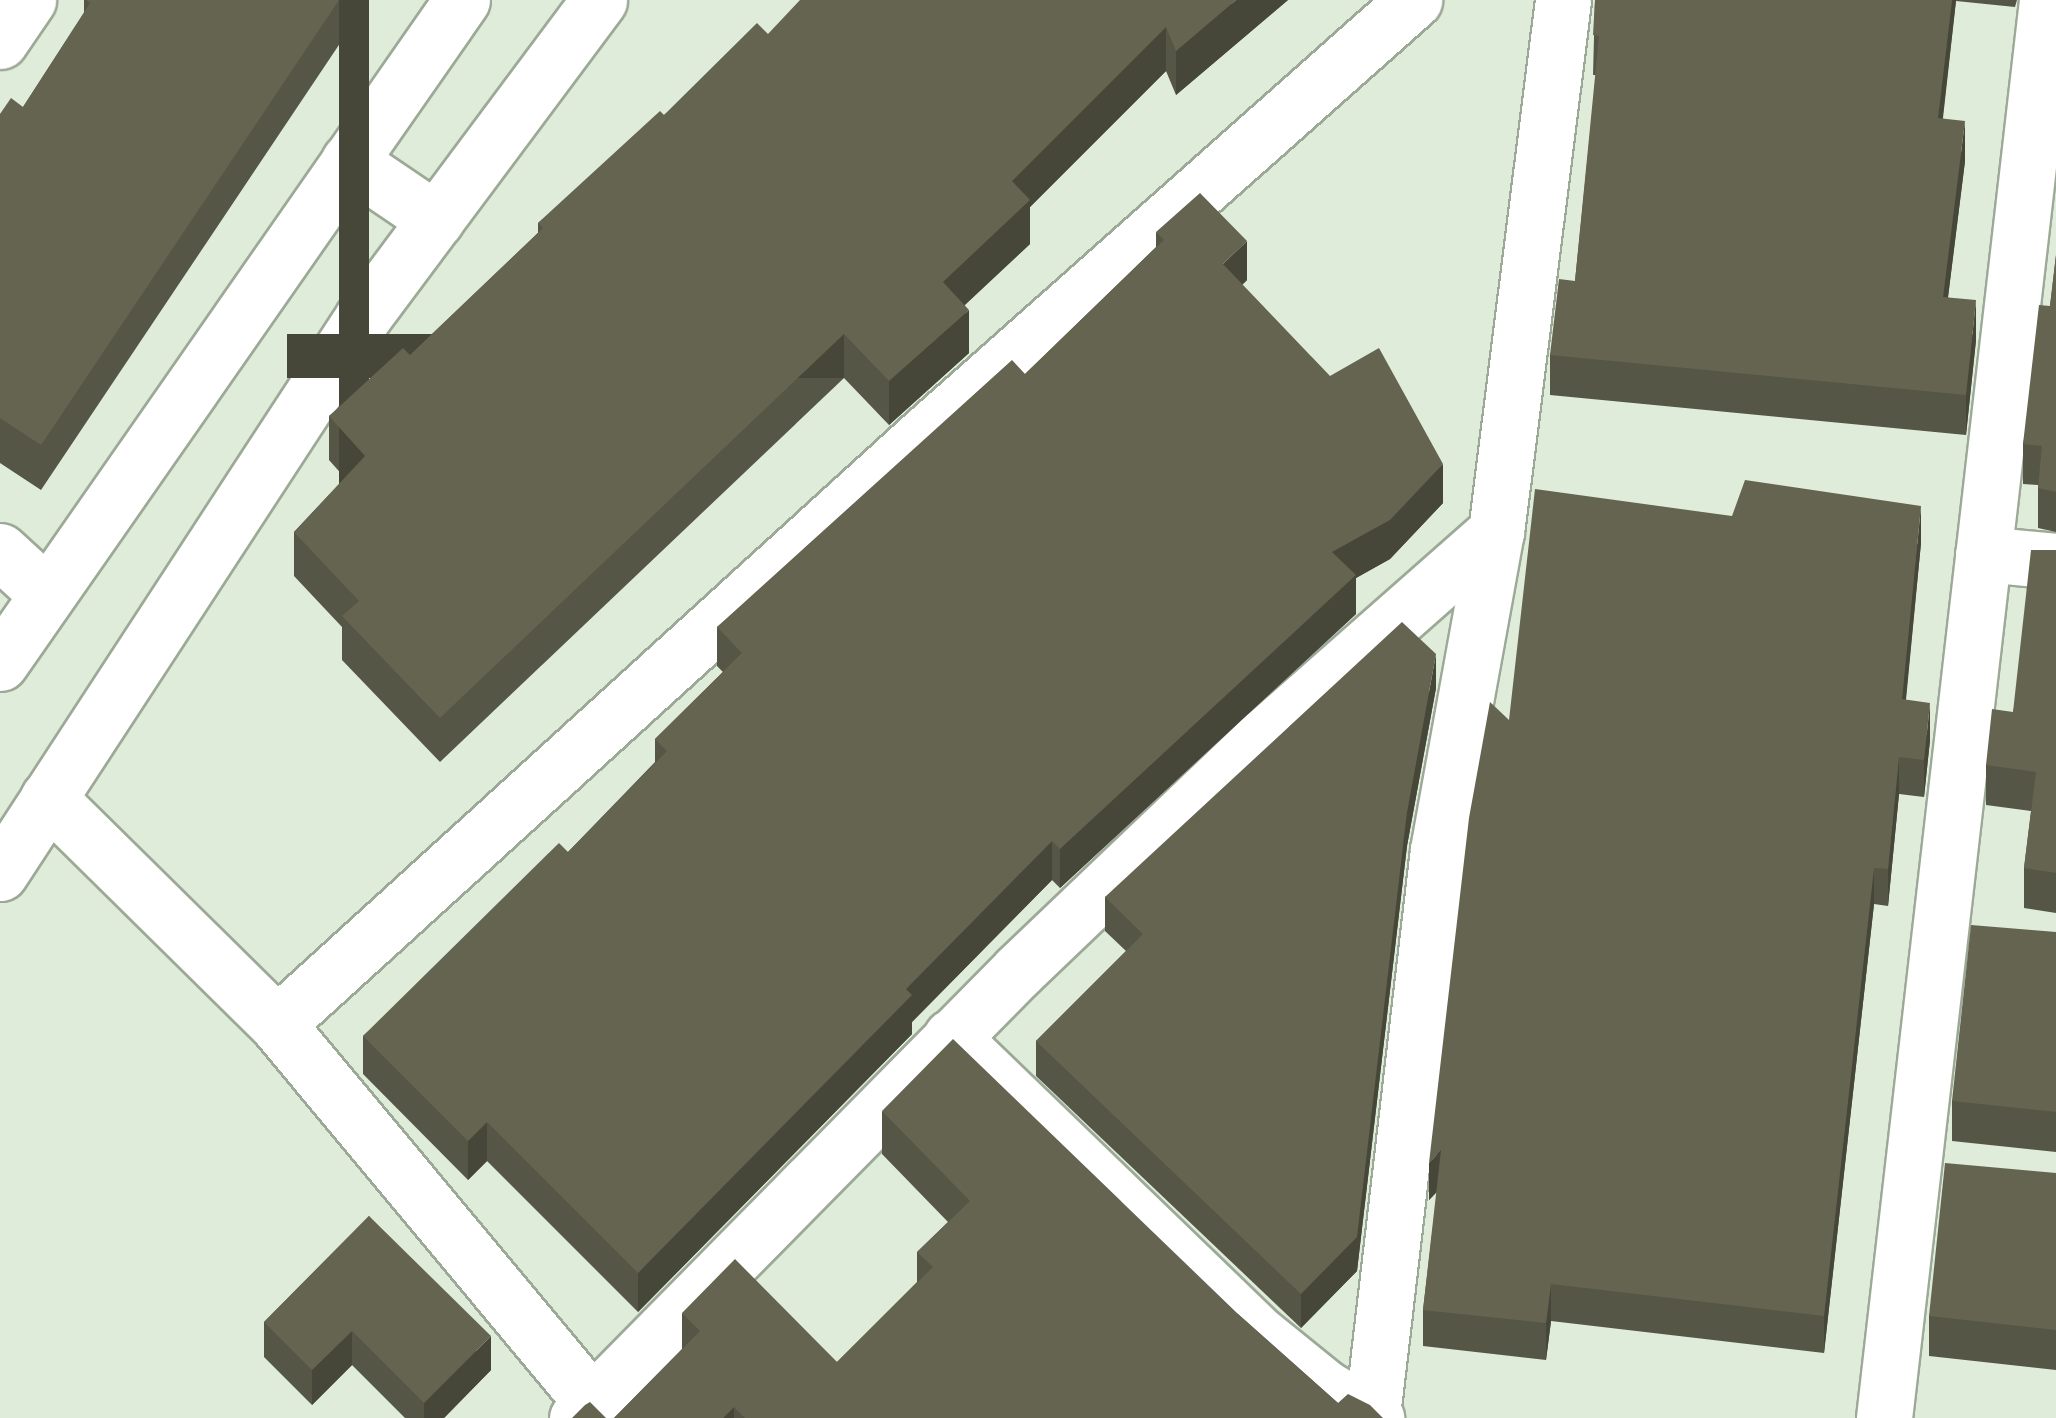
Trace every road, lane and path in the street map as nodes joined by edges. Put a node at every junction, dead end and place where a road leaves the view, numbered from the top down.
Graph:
1 (28, 0) edge
2 (462, 0) edge
3 (599, 0) edge
4 (1414, 0) edge
5 (1563, 0) edge
6 (2047, 0) edge
7 (0, 41) edge
8 (348, 161) junction
9 (2041, 187) edge
10 (436, 220) junction
11 (1496, 532) junction
12 (0, 551) edge
13 (1982, 554) junction
14 (2056, 561) edge
15 (46, 594) junction
16 (0, 663) edge
17 (48, 798) junction
18 (0, 873) edge
19 (1939, 931) junction
20 (1998, 936) edge
21 (277, 1024) junction
22 (952, 1037) junction
23 (592, 1414) edge
24 (1374, 1416) edge
25 (1884, 1418) edge

1 - 7 street
2 - 8 street
3 - 10 street
4 - 21 street
5 - 11 street
6 - 9 street
8 - 10 street
8 - 15 street
9 - 13 street
10 - 17 street
11 - 22 street
11 - 24 street
12 - 15 street
13 - 14 street
13 - 19 street
15 - 16 street
17 - 18 street
17 - 21 street
19 - 20 street
19 - 25 street
21 - 23 street
22 - 23 street
22 - 24 street

